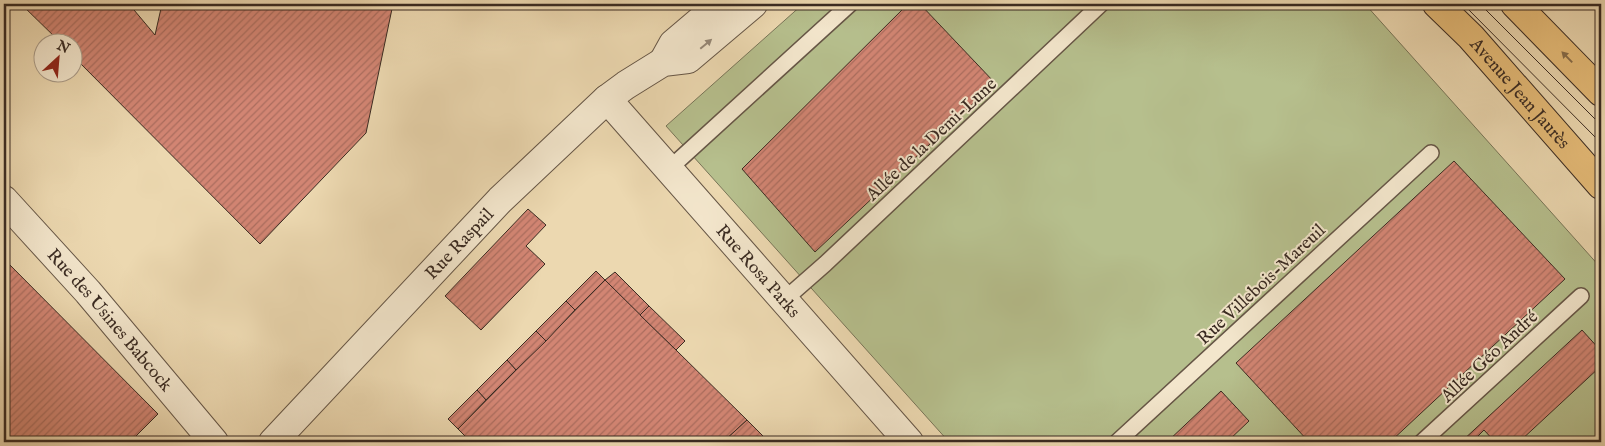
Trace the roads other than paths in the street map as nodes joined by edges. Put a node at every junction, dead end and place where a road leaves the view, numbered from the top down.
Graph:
1 (720, 4) edge
2 (753, 4) edge
3 (850, 4) edge
4 (1102, 4) edge
5 (1437, 4) edge
6 (1515, 4) edge
7 (663, 62) junction
8 (1601, 92) edge
9 (607, 99) junction
10 (1431, 153) dead end
11 (669, 169) junction
12 (1601, 185) edge
13 (4, 200) edge
14 (1581, 296) dead end
15 (784, 300) junction
16 (214, 442) edge
17 (272, 442) edge
18 (909, 442) edge
19 (1117, 442) edge
20 (1422, 442) edge

1 - 7 street
7 -> 2 street
3 - 11 lane
4 - 15 lane, Allée de la Demi-Lune
5 - 12 main road, Avenue Jean Jaurès
8 -> 6 main road
7 - 9 street, Rue Raspail
9 - 11 street, Rue Rosa Parks
9 - 17 street, Rue Raspail
10 - 19 lane, Rue Villebois-Mareuil
11 - 15 street, Rue Rosa Parks
13 - 16 street, Rue des Usines Babcock
14 - 20 lane, Allée Géo André
15 - 18 street, Rue Rosa Parks

